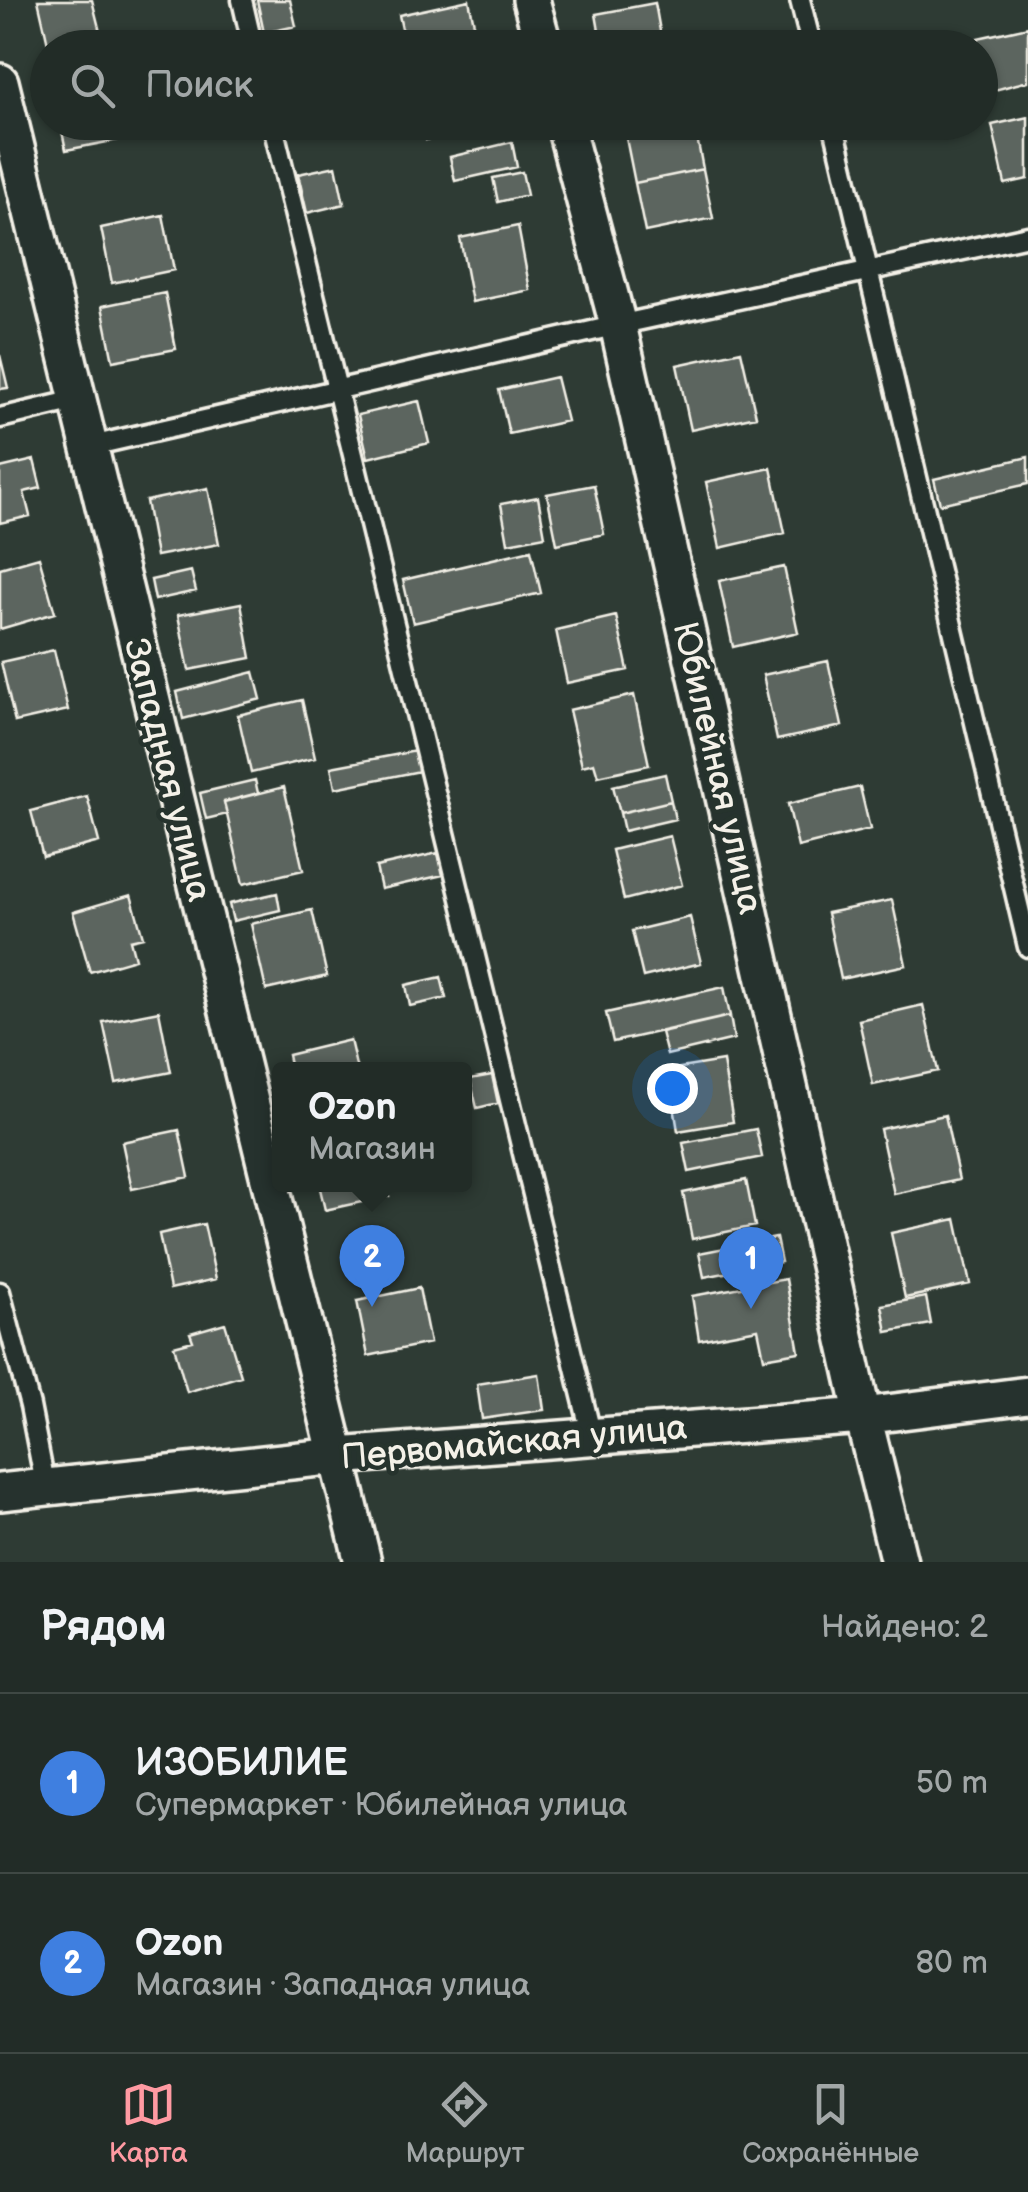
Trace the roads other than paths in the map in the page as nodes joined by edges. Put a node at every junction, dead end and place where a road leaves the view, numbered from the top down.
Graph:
1 (242, 0) edge
2 (531, 0) edge
3 (800, 0) edge
4 (249, 30) edge
5 (539, 30) edge
6 (808, 30) edge
7 (0, 82) edge
8 (276, 140) edge
9 (569, 140) edge
10 (837, 140) edge
11 (1028, 236) edge
12 (867, 271) junction
13 (618, 325) junction
14 (335, 390) junction
15 (76, 400) junction
16 (0, 418) edge
17 (87, 447) junction
18 (1028, 947) edge
19 (272, 1191) edge
20 (272, 1192) edge
21 (0, 1292) edge
22 (1028, 1395) edge
23 (863, 1416) junction
24 (592, 1436) junction
25 (338, 1456) junction
26 (46, 1488) junction
27 (0, 1492) edge
28 (363, 1562) edge
29 (899, 1562) edge

1 - 4 lane
2 - 5 street
3 - 6 lane
7 - 15 street, Западная улица
8 - 14 lane
9 - 13 street, Юбилейная улица
10 - 12 lane
11 - 12 lane
12 - 13 lane
12 - 18 lane
13 - 14 lane
13 - 23 street, Юбилейная улица
14 - 17 lane
14 - 24 lane
15 - 16 lane
15 - 17 street, Западная улица
17 - 19 street, Западная улица
20 - 25 street, Западная улица
21 - 26 lane
22 - 23 street, Первомайская улица
23 - 24 street, Первомайская улица
23 - 29 street, Юбилейная улица
24 - 25 street, Первомайская улица
25 - 26 street, Первомайская улица
25 - 28 street, Западная улица
26 - 27 street, Первомайская улица

